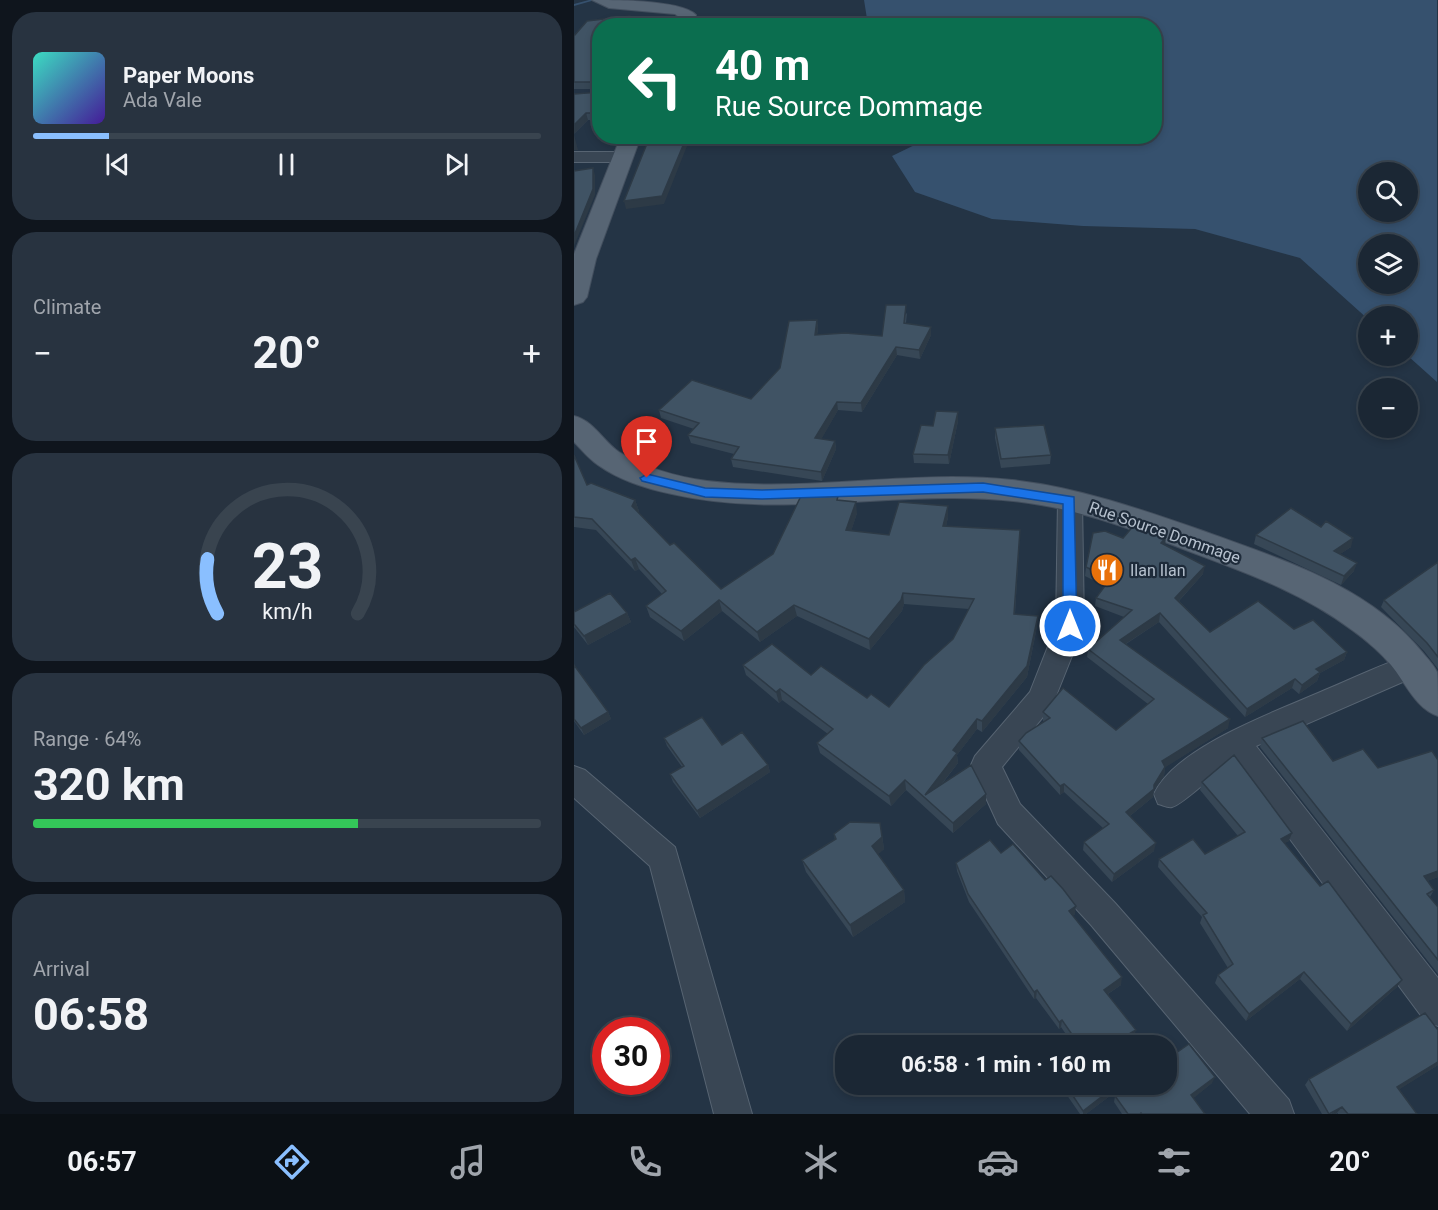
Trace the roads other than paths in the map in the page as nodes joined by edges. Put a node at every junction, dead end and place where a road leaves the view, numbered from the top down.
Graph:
1 (606, 2) edge
2 (686, 18) edge
3 (626, 147) edge
4 (574, 157) edge
5 (574, 297) edge
6 (574, 425) edge
7 (1070, 501) junction
8 (1411, 666) junction
9 (1438, 701) edge
10 (1235, 742) junction
11 (574, 779) edge
12 (1169, 794) dead end
13 (1438, 1008) edge
14 (733, 1114) edge
15 (1276, 1114) edge

1 - 2 main road
3 - 4 street
3 - 5 main road
6 - 7 main road, Rue Source Dommage
7 - 8 main road, Rue Source Dommage
7 - 15 street
8 - 9 main road, Rue Source Dommage
8 - 10 street
10 - 12 street
10 - 13 street
11 - 14 street

